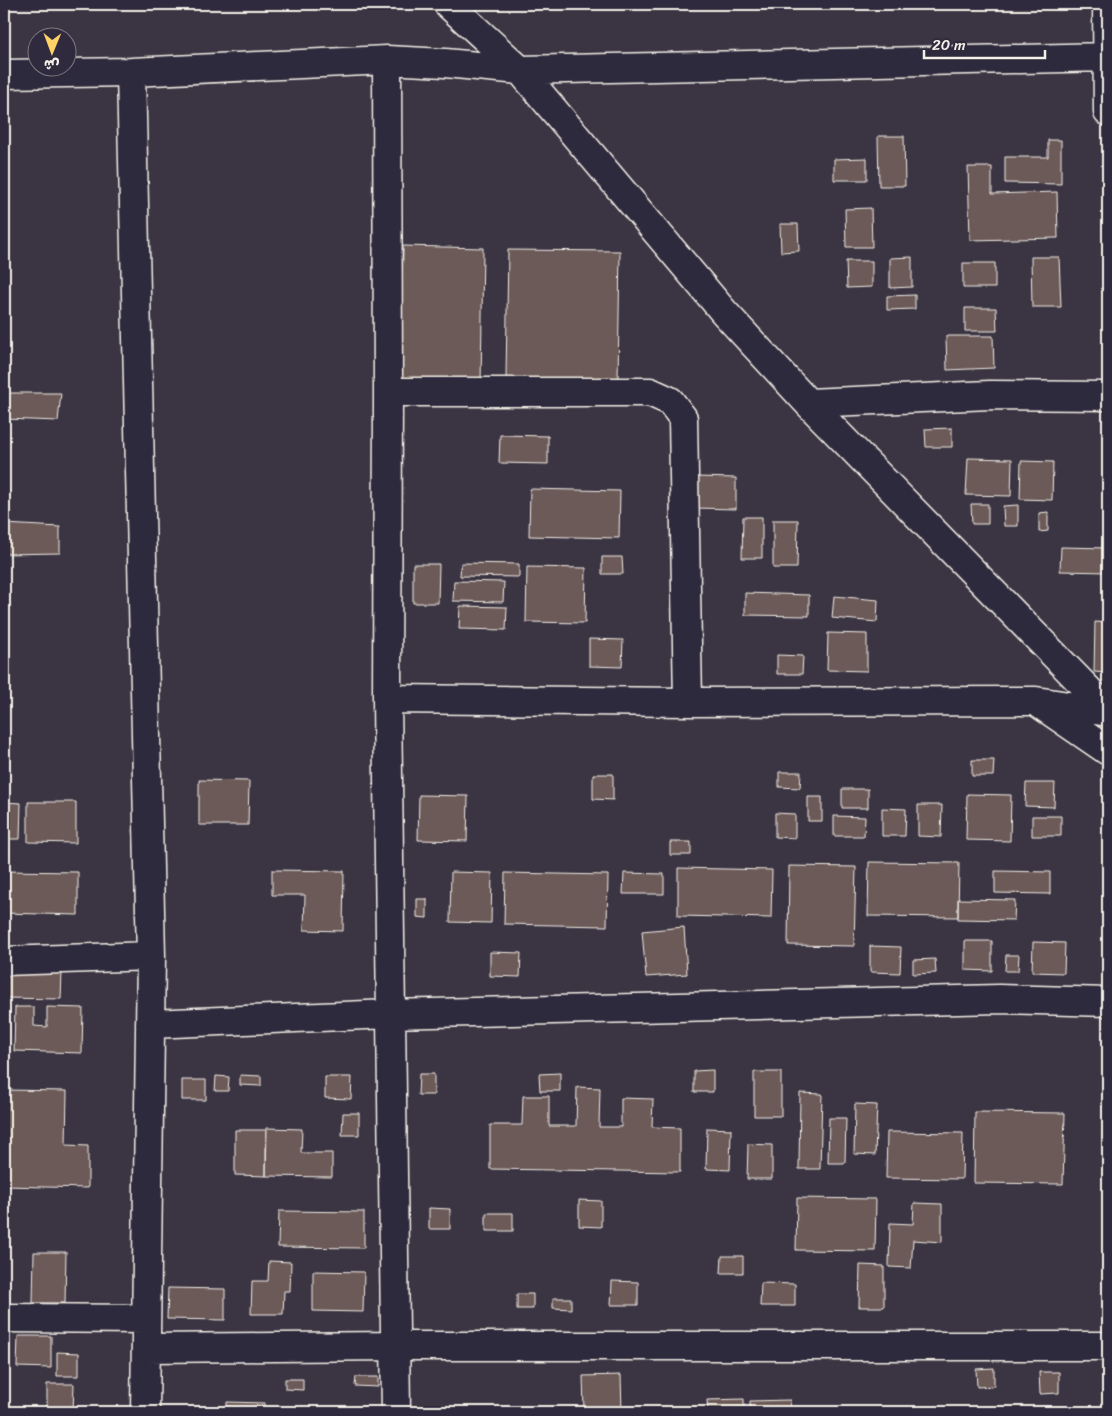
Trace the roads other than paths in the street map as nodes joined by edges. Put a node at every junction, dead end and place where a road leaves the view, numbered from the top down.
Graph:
1 (448, 4) edge
2 (1107, 4) edge
3 (1108, 57) edge
4 (387, 60) junction
5 (520, 70) junction
6 (131, 72) junction
7 (4, 74) edge
8 (1108, 112) edge
9 (388, 392) junction
10 (1108, 396) edge
11 (808, 403) junction
12 (387, 700) junction
13 (688, 702) junction
14 (1036, 702) junction
15 (1108, 711) edge
16 (1108, 751) edge
17 (151, 956) junction
18 (4, 961) edge
19 (1108, 1002) edge
20 (390, 1014) junction
21 (150, 1024) junction
22 (4, 1318) edge
23 (146, 1319) junction
24 (395, 1346) junction
25 (1108, 1346) edge
26 (146, 1348) junction
27 (145, 1412) edge
28 (396, 1412) edge

1 - 5 street
2 - 3 street
3 - 5 street
3 - 8 street
4 - 5 street
4 - 6 street
4 - 9 street
5 - 11 street
6 - 7 street
6 - 17 street
9 - 12 street
9 - 13 street
10 - 11 street
11 - 15 street
12 - 13 street
12 - 20 street
13 - 14 street
14 - 15 street
14 - 16 street
17 - 18 street
17 - 21 street
19 - 20 street
20 - 21 street
20 - 24 street
21 - 23 street
22 - 23 street
23 - 26 street
24 - 25 street
24 - 26 street
24 - 28 street
26 - 27 street

